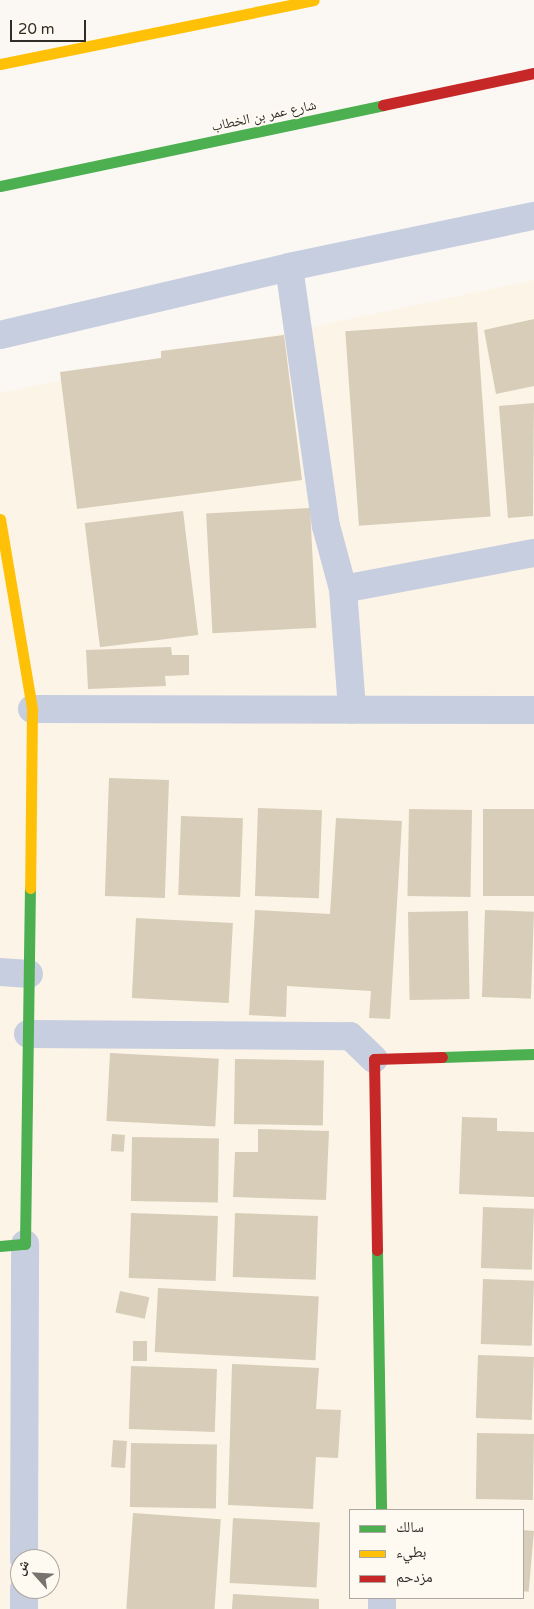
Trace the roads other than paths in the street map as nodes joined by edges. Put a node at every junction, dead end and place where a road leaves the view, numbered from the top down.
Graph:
1 (314, 0) edge
2 (0, 64) edge
3 (534, 73) edge
4 (0, 186) edge
5 (534, 216) edge
6 (288, 267) junction
7 (0, 336) edge
8 (0, 519) edge
9 (534, 553) edge
10 (342, 589) junction
11 (32, 708) junction
12 (352, 710) junction
13 (534, 710) edge
14 (0, 972) edge
15 (29, 974) junction
16 (28, 1034) junction
17 (534, 1054) edge
18 (374, 1059) junction
19 (13, 1245) edge
20 (381, 1509) edge
21 (24, 1549) edge

1 - 2 street
3 - 4 street, شارع عمر بن الخطاب
5 - 6 street
6 - 7 street
6 - 10 street
8 - 11 street
9 - 10 street
10 - 12 street
11 - 12 street
11 - 15 street
12 - 13 street
14 - 15 street
15 - 16 street
16 - 18 street
16 - 19 street
17 - 18 street
18 - 20 street
19 - 21 street

